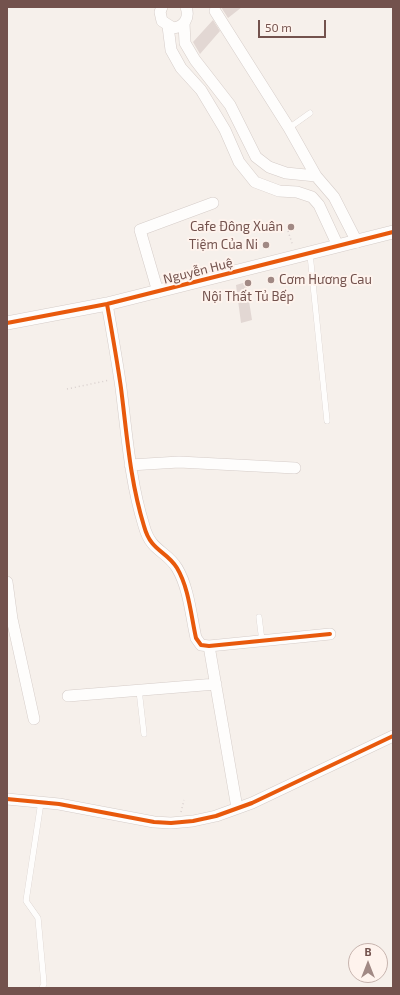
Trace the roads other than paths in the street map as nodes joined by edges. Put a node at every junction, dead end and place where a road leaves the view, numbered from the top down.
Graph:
1 (162, 7) edge
2 (186, 7) edge
3 (215, 11) dead end
4 (184, 23) junction
5 (168, 26) junction
6 (310, 113) dead end
7 (289, 128) junction
8 (316, 176) junction
9 (213, 203) dead end
10 (393, 232) edge
11 (357, 242) junction
12 (338, 246) junction
13 (310, 253) junction
14 (158, 292) junction
15 (107, 304) junction
16 (7, 323) edge
17 (327, 422) dead end
18 (130, 465) junction
19 (295, 468) dead end
20 (7, 582) edge
21 (258, 617) dead end
22 (330, 634) dead end
23 (262, 641) junction
24 (209, 646) junction
25 (216, 684) junction
26 (139, 690) junction
27 (68, 696) dead end
28 (34, 719) dead end
29 (144, 734) dead end
30 (388, 738) edge
31 (7, 799) edge
32 (41, 802) junction
33 (237, 808) junction
34 (42, 988) edge

1 - 5 street
2 - 4 street
3 - 7 street
4 - 5 street
4 - 8 street
5 - 12 street
6 - 7 lane
7 - 8 street
8 - 11 street
9 - 14 street
10 - 11 street, Nguyễn Huệ
11 - 12 street, Nguyễn Huệ
12 - 13 street, Nguyễn Huệ
13 - 14 street, Nguyễn Huệ
13 - 17 lane
14 - 15 street, Nguyễn Huệ
15 - 16 street, Nguyễn Huệ
15 - 18 street
18 - 19 street
18 - 24 street
20 - 28 street
21 - 23 lane
22 - 23 street
23 - 24 street
24 - 25 street
25 - 26 street
25 - 33 street
26 - 27 street
26 - 29 lane
30 - 33 street
31 - 32 street
32 - 33 street
32 - 34 lane

